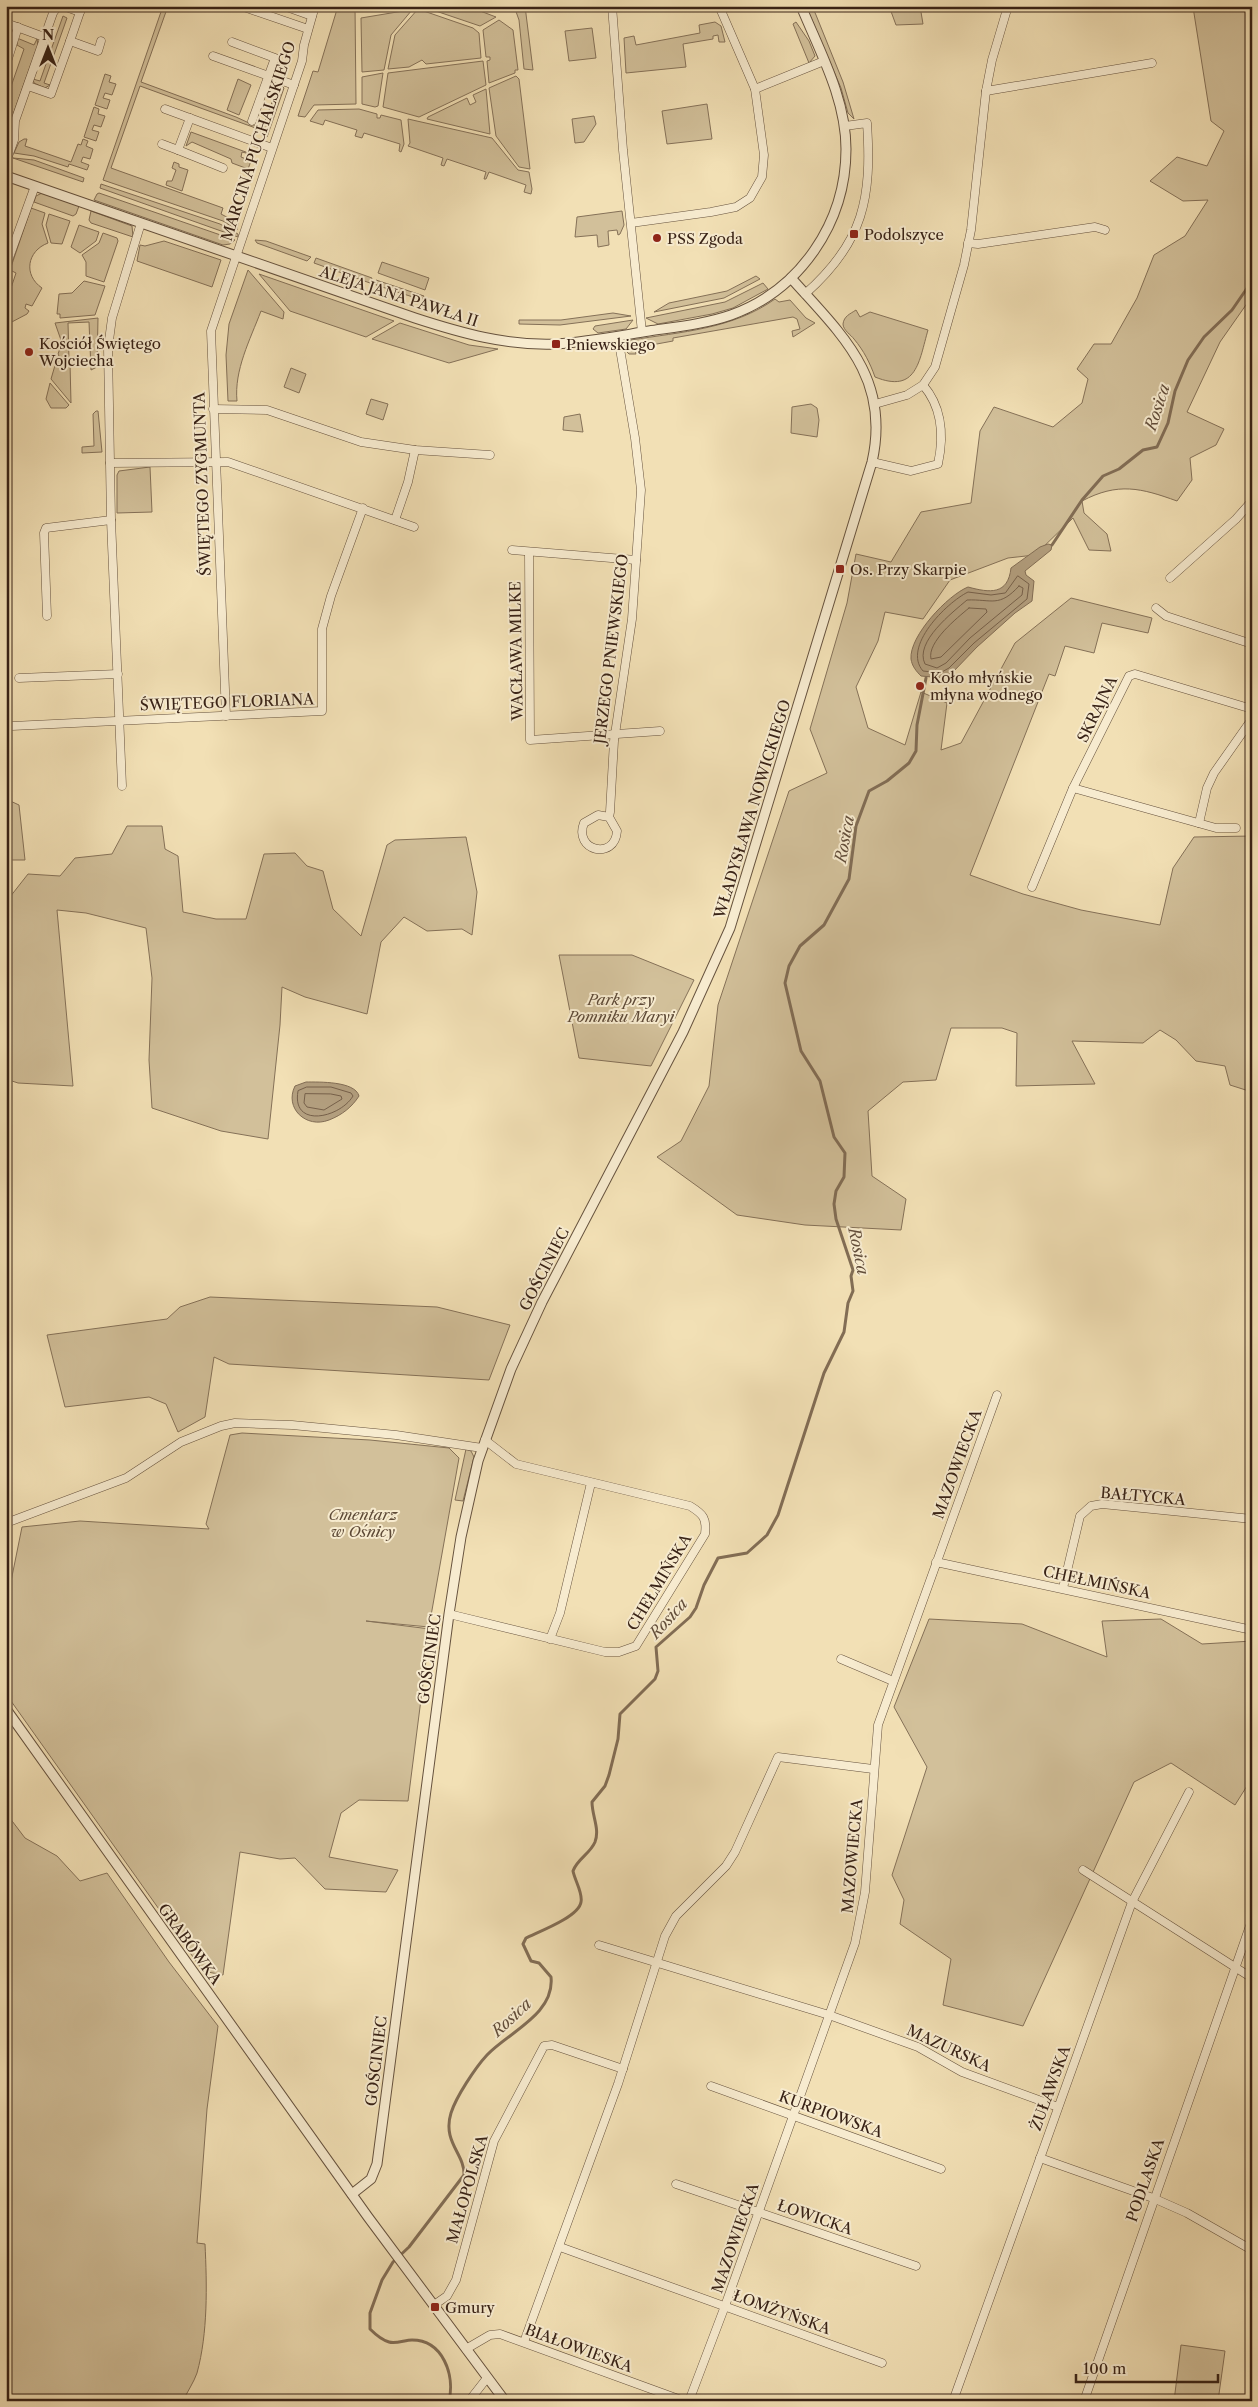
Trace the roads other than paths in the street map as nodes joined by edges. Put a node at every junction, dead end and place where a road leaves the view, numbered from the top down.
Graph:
1 (58, 6) edge
2 (63, 6) edge
3 (241, 6) edge
4 (284, 6) edge
5 (315, 6) edge
6 (612, 6) edge
7 (719, 6) edge
8 (801, 6) edge
9 (1008, 6) edge
10 (81, 9) edge
11 (312, 16) junction
12 (6, 23) edge
13 (18, 28) junction
14 (308, 29) junction
15 (44, 37) junction
16 (70, 41) junction
17 (101, 41) dead end
18 (232, 42) dead end
19 (9, 49) edge
20 (213, 56) dead end
21 (824, 61) junction
22 (1152, 62) dead end
23 (6, 65) edge
24 (268, 76) junction
25 (294, 85) junction
26 (28, 86) junction
27 (755, 89) junction
28 (986, 90) junction
29 (165, 109) dead end
30 (190, 118) junction
31 (252, 121) dead end
32 (845, 126) junction
33 (162, 144) dead end
34 (272, 148) junction
35 (178, 150) junction
36 (6, 162) edge
37 (223, 168) dead end
38 (6, 176) edge
39 (35, 186) junction
40 (141, 223) junction
41 (631, 224) junction
42 (1105, 230) dead end
43 (968, 243) junction
44 (235, 256) junction
45 (7, 260) edge
46 (791, 278) junction
47 (805, 294) junction
48 (642, 332) junction
49 (618, 336) junction
50 (922, 385) junction
51 (875, 404) junction
52 (213, 409) junction
53 (415, 450) junction
54 (490, 455) dead end
55 (214, 461) junction
56 (872, 462) junction
57 (110, 463) junction
58 (1252, 501) edge
59 (363, 508) junction
60 (111, 520) junction
61 (395, 520) junction
62 (414, 527) dead end
63 (512, 550) dead end
64 (528, 552) junction
65 (636, 560) junction
66 (1170, 578) dead end
67 (1156, 608) dead end
68 (47, 616) dead end
69 (1252, 644) edge
70 (118, 674) junction
71 (19, 678) dead end
72 (1252, 709) edge
73 (226, 716) junction
74 (1252, 719) edge
75 (119, 720) junction
76 (12, 726) dead end
77 (660, 731) dead end
78 (616, 736) junction
79 (122, 786) dead end
80 (1073, 788) junction
81 (609, 817) junction
82 (1199, 823) junction
83 (1236, 828) dead end
84 (1032, 887) dead end
85 (622, 1149) joint
86 (997, 1395) dead end
87 (483, 1444) junction
88 (591, 1483) junction
89 (1252, 1518) edge
90 (6, 1523) edge
91 (936, 1562) junction
92 (1063, 1588) junction
93 (449, 1614) junction
94 (1252, 1630) edge
95 (550, 1639) junction
96 (841, 1659) dead end
97 (893, 1681) junction
98 (6, 1709) edge
99 (873, 1768) junction
100 (1189, 1792) dead end
101 (1082, 1870) dead end
102 (1132, 1902) junction
103 (1252, 1920) edge
104 (599, 1945) dead end
105 (655, 1963) junction
106 (1234, 1968) junction
107 (1252, 1978) edge
108 (829, 2015) junction
109 (623, 2069) junction
110 (711, 2086) dead end
111 (1058, 2107) junction
112 (793, 2114) junction
113 (1040, 2158) junction
114 (941, 2169) dead end
115 (676, 2184) dead end
116 (352, 2194) junction
117 (1153, 2198) junction
118 (758, 2212) junction
119 (560, 2247) junction
120 (1252, 2250) edge
121 (916, 2266) dead end
122 (434, 2305) junction
123 (725, 2306) junction
124 (524, 2342) junction
125 (466, 2349) junction
126 (882, 2363) dead end
127 (488, 2378) junction
128 (469, 2401) edge
129 (505, 2401) edge
130 (684, 2401) edge
131 (689, 2401) edge
132 (953, 2401) edge
133 (1084, 2401) edge

1 - 15 street
2 - 10 street
3 - 14 street
4 - 11 street
5 - 11 street, MARCINA PUCHALSKIEGO
6 - 41 street
7 - 27 street
8 - 21 street, ALEJA JANA PAWŁA II
9 - 28 street
10 - 16 street
11 - 14 street, MARCINA PUCHALSKIEGO
12 - 13 street
13 - 15 street
13 - 19 street
14 - 25 street, MARCINA PUCHALSKIEGO
15 - 26 street
16 - 17 street
16 - 26 street
18 - 24 street
19 - 23 street
20 - 24 street
21 - 27 street
21 - 32 street, ALEJA JANA PAWŁA II
22 - 28 street
24 - 25 street
24 - 31 street
25 - 34 street, MARCINA PUCHALSKIEGO
26 - 36 street
27 - 41 street
28 - 43 street
29 - 30 street
30 - 34 street
30 - 35 street
32 - 46 street, ALEJA JANA PAWŁA II
32 - 47 street
33 - 35 street
34 - 44 street, MARCINA PUCHALSKIEGO
35 - 37 street
38 - 39 street, ALEJA JANA PAWŁA II
39 - 40 street, ALEJA JANA PAWŁA II
39 - 45 street
40 - 44 street, ALEJA JANA PAWŁA II
40 - 57 street
41 - 48 street
42 - 43 street
43 - 50 street
44 - 49 street, ALEJA JANA PAWŁA II
44 - 52 street, ŚWIĘTEGO ZYGMUNTA
46 - 47 street, WŁADYSŁAWA NOWICKIEGO
46 - 48 street, ALEJA JANA PAWŁA II
47 - 51 street, WŁADYSŁAWA NOWICKIEGO
48 - 49 street, ALEJA JANA PAWŁA II
49 - 65 street, JERZEGO PNIEWSKIEGO
50 - 51 street
50 - 56 street
51 - 56 street, WŁADYSŁAWA NOWICKIEGO
52 - 53 street
52 - 55 street, ŚWIĘTEGO ZYGMUNTA
53 - 54 street
53 - 61 street
55 - 57 street
55 - 59 street
55 - 73 street, ŚWIĘTEGO ZYGMUNTA
56 - 85 street, WŁADYSŁAWA NOWICKIEGO
57 - 60 street
58 - 66 street
59 - 61 street
59 - 73 street, ŚWIĘTEGO FLORIANA
60 - 68 street
60 - 70 street
61 - 62 street
63 - 64 street
64 - 65 street
64 - 78 street, WACŁAWA MILKE
65 - 78 street, JERZEGO PNIEWSKIEGO
67 - 69 street
70 - 71 street
70 - 75 street
72 - 80 street, SKRAJNA
73 - 75 street, ŚWIĘTEGO FLORIANA
74 - 82 street
75 - 76 street, ŚWIĘTEGO FLORIANA
75 - 79 street
77 - 78 street, WACŁAWA MILKE
78 - 81 street, JERZEGO PNIEWSKIEGO
80 - 82 street
80 - 84 street, SKRAJNA
81 - 81 street, JERZEGO PNIEWSKIEGO
82 - 83 street
85 - 87 street, GOŚCINIEC
86 - 91 street, MAZOWIECKA
87 - 88 street, CHEŁMIŃSKA
87 - 90 street
87 - 93 street, GOŚCINIEC
88 - 95 street
88 - 95 street, CHEŁMIŃSKA
89 - 92 street, BAŁTYCKA
91 - 92 street, CHEŁMIŃSKA
91 - 97 street, MAZOWIECKA
92 - 94 street, CHEŁMIŃSKA
93 - 95 street, CHEŁMIŃSKA
93 - 116 street, GOŚCINIEC
96 - 97 street
97 - 99 street, MAZOWIECKA
98 - 116 street, GRABÓWKA
99 - 105 street
99 - 108 street, MAZOWIECKA
100 - 102 street, ŻUŁAWSKA
101 - 102 street
102 - 106 street
102 - 111 street, ŻUŁAWSKA
103 - 106 street, PODLASKA
104 - 105 street
105 - 108 street
105 - 109 street
106 - 107 street
106 - 117 street, PODLASKA
108 - 111 street, MAZURSKA
108 - 112 street, MAZOWIECKA
109 - 119 street
109 - 122 street, MAŁOPOLSKA
110 - 112 street, KURPIOWSKA
111 - 113 street, ŻUŁAWSKA
112 - 114 street, KURPIOWSKA
112 - 118 street, MAZOWIECKA
113 - 117 street
113 - 132 street, ŻUŁAWSKA
115 - 118 street, ŁOWICKA
116 - 122 street, GRABÓWKA
117 - 120 street
117 - 133 street, PODLASKA
118 - 121 street, ŁOWICKA
118 - 123 street, MAZOWIECKA
119 - 123 street, ŁOMŻYŃSKA
119 - 124 street
122 - 125 street, GRABÓWKA
123 - 126 street, ŁOMŻYŃSKA
123 - 131 street, MAZOWIECKA
124 - 125 street, BIAŁOWIESKA
124 - 130 street, BIAŁOWIESKA
125 - 127 street, GRABÓWKA
127 - 128 street
127 - 129 street, GRABÓWKA

